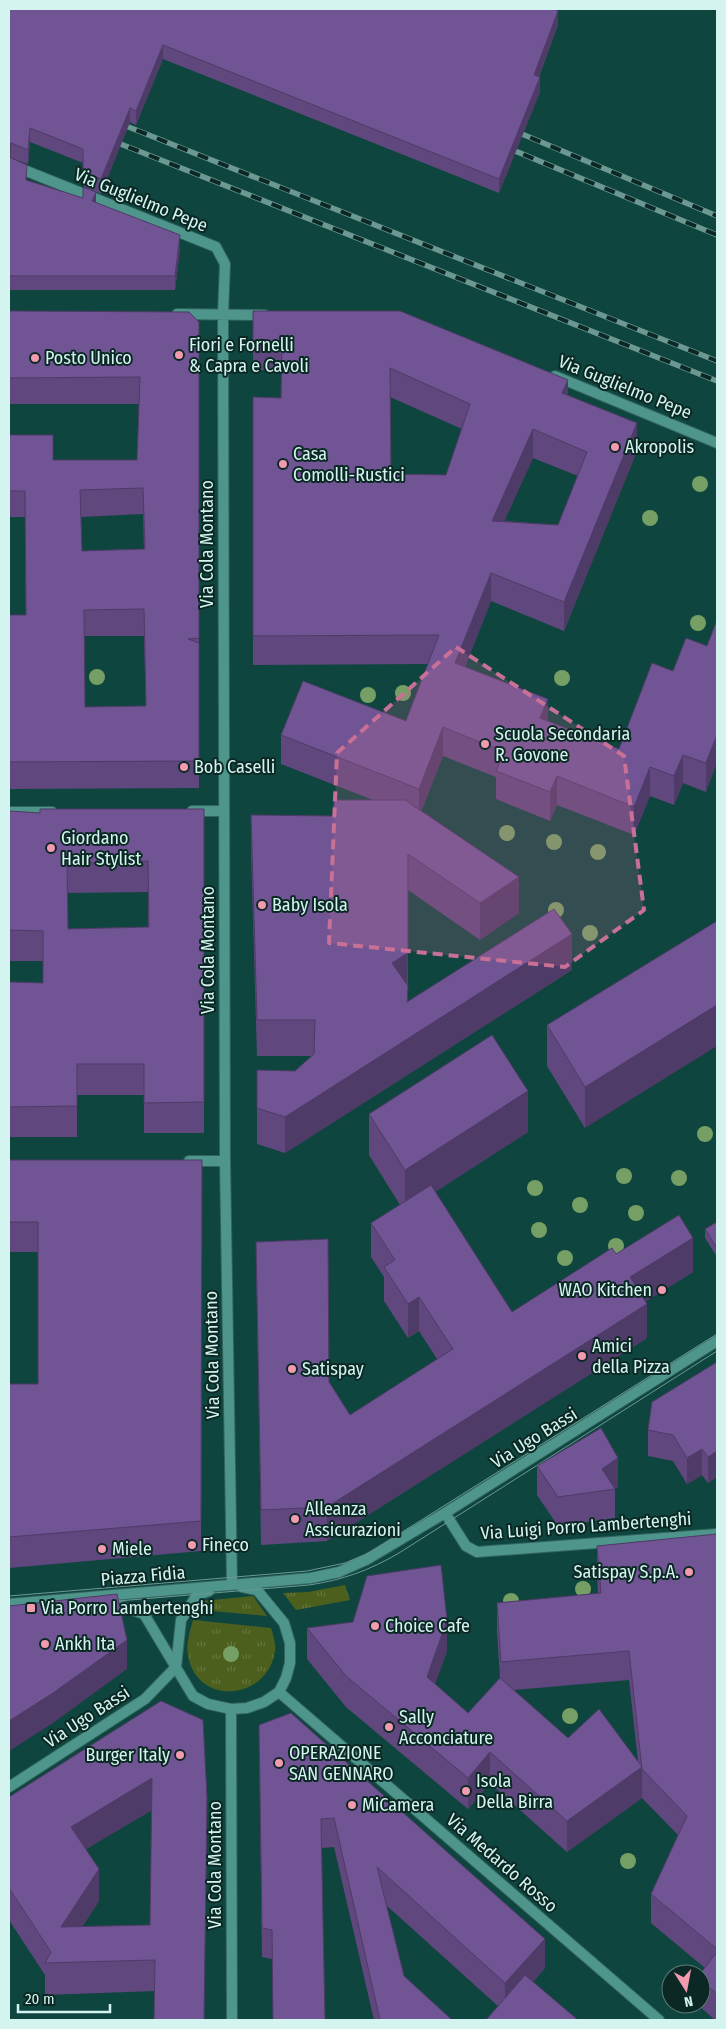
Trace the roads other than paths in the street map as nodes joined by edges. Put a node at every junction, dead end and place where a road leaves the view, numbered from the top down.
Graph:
1 (9, 164) edge
2 (164, 314) edge
3 (223, 314) junction
4 (277, 315) edge
5 (543, 371) edge
6 (717, 443) edge
7 (182, 811) edge
8 (223, 811) junction
9 (9, 812) edge
10 (66, 812) edge
11 (176, 1161) edge
12 (225, 1161) junction
13 (717, 1341) edge
14 (445, 1514) junction
15 (717, 1534) edge
16 (366, 1560) joint
17 (232, 1585) junction
18 (88, 1598) junction
19 (9, 1604) edge
20 (176, 1667) junction
21 (279, 1692) junction
22 (231, 1709) junction
23 (9, 1787) edge
24 (232, 2020) edge
25 (660, 2020) edge

1 - 3 street, Via Guglielmo Pepe
2 - 3 street
3 - 4 street
3 - 8 street, Via Cola Montano
5 - 6 street, Via Guglielmo Pepe
7 - 8 street
8 - 12 street, Via Cola Montano
9 - 10 street
11 - 12 street
12 - 17 street, Via Cola Montano
13 - 14 street, Via Ugo Bassi
14 - 15 street, Via Luigi Porro Lambertenghi
14 - 16 street, Via Ugo Bassi
16 - 17 street, Piazza Fidia
17 - 18 street, Piazza Fidia
17 - 20 street, Piazza Fidia
17 - 21 street, Piazza Fidia
18 - 19 street
18 - 20 street, Piazza Fidia
20 - 22 street, Piazza Fidia
20 - 23 street, Via Ugo Bassi
21 - 22 street, Piazza Fidia
21 - 25 street, Via Medardo Rosso
22 - 24 street, Via Cola Montano

